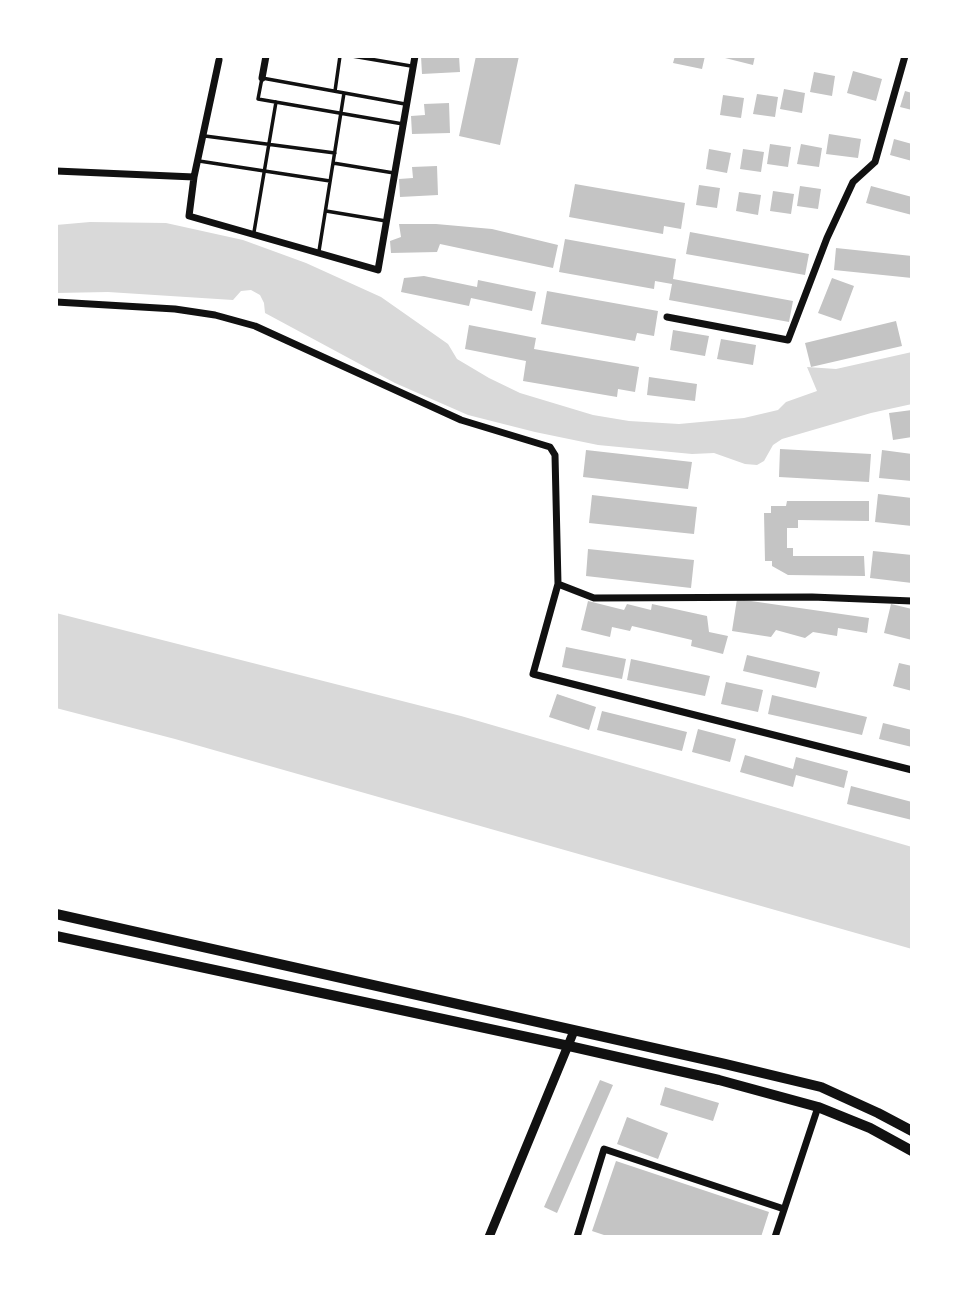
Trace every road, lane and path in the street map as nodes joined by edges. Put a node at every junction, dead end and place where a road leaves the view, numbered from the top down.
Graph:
1 (266, 56) edge
2 (340, 56) edge
3 (352, 56) edge
4 (415, 56) edge
5 (905, 56) edge
6 (219, 60) dead end
7 (413, 67) junction
8 (262, 78) junction
9 (335, 91) junction
10 (344, 93) junction
11 (276, 102) junction
12 (407, 104) junction
13 (341, 113) junction
14 (403, 124) junction
15 (204, 135) junction
16 (269, 144) junction
17 (334, 153) junction
18 (200, 161) junction
19 (333, 163) junction
20 (56, 171) edge
21 (264, 171) junction
22 (394, 173) junction
23 (194, 177) junction
24 (330, 181) junction
25 (325, 211) junction
26 (386, 220) junction
27 (253, 234) junction
28 (319, 253) junction
29 (56, 302) edge
30 (667, 317) dead end
31 (558, 584) junction
32 (912, 601) edge
33 (912, 770) edge
34 (56, 914) edge
35 (56, 936) edge
36 (574, 1031) junction
37 (569, 1046) junction
38 (818, 1107) junction
39 (912, 1131) edge
40 (912, 1151) edge
41 (784, 1209) junction
42 (489, 1237) edge
43 (577, 1237) edge
44 (775, 1237) edge

1 - 8 street
2 - 9 lane
3 - 7 lane
4 - 7 street
5 - 30 street
6 - 15 street
7 - 12 street
8 - 9 lane
8 - 11 lane
9 - 10 lane
10 - 12 lane
10 - 13 lane
11 - 13 lane
11 - 16 lane
12 - 14 street
13 - 14 lane
13 - 17 lane
14 - 22 street
15 - 16 lane
15 - 18 street
16 - 17 lane
16 - 21 lane
17 - 19 lane
18 - 21 lane
18 - 23 street
19 - 22 lane
19 - 24 lane
20 - 23 street
21 - 24 lane
21 - 27 lane
22 - 26 street
23 - 27 street
24 - 25 lane
25 - 26 lane
25 - 28 lane
26 - 28 street
27 - 28 street
29 - 31 street
31 - 32 street
31 - 33 street
34 - 36 main road
35 - 37 main road
36 - 37 street
36 - 39 main road
37 - 38 main road
37 - 42 street
38 - 40 main road
38 - 41 street
41 - 43 street
41 - 44 street

